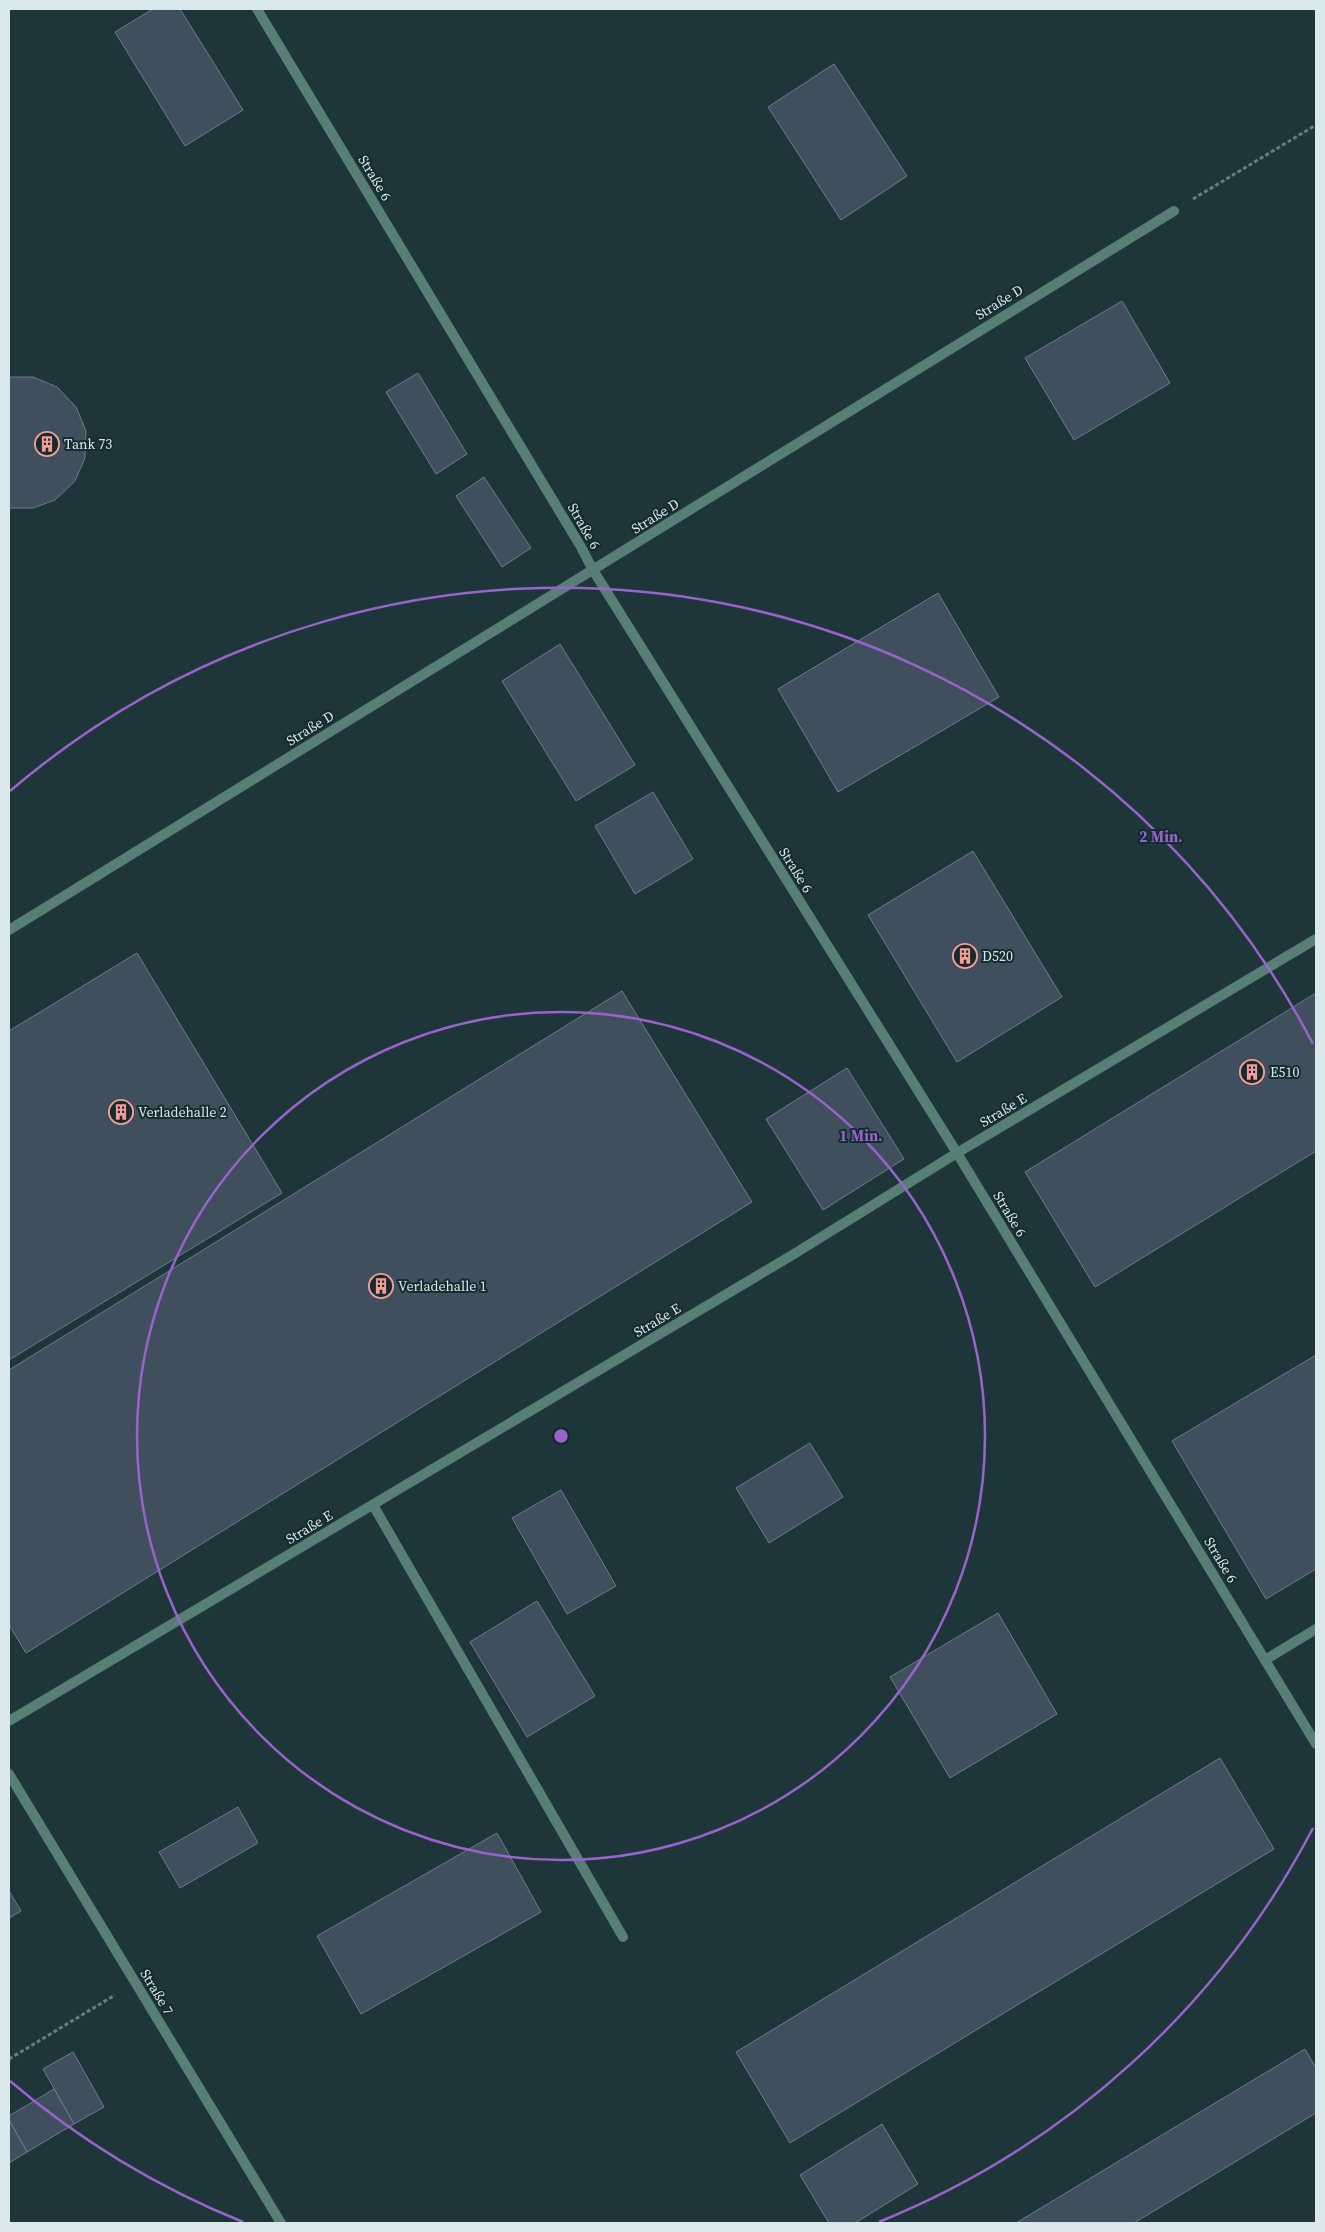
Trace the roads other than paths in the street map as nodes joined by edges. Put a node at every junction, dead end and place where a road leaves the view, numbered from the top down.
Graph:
1 (257, 9) edge
2 (1174, 211) road end
3 (593, 570) junction
4 (9, 930) edge
5 (1316, 939) edge
6 (957, 1153) junction
7 (373, 1505) junction
8 (1316, 1629) edge
9 (1266, 1660) junction
10 (9, 1721) edge
11 (1316, 1744) edge
12 (9, 1774) edge
13 (624, 1937) dead end
14 (281, 2223) edge

1 - 3 lane, Straße 6
2 - 3 lane, Straße D
3 - 4 lane, Straße D
3 - 6 lane, Straße 6
5 - 6 lane, Straße E
6 - 7 lane, Straße E
6 - 9 lane, Straße 6
7 - 10 lane, Straße E
7 - 13 lane
8 - 9 lane
9 - 11 lane, Straße 6
12 - 14 lane, Straße 7

